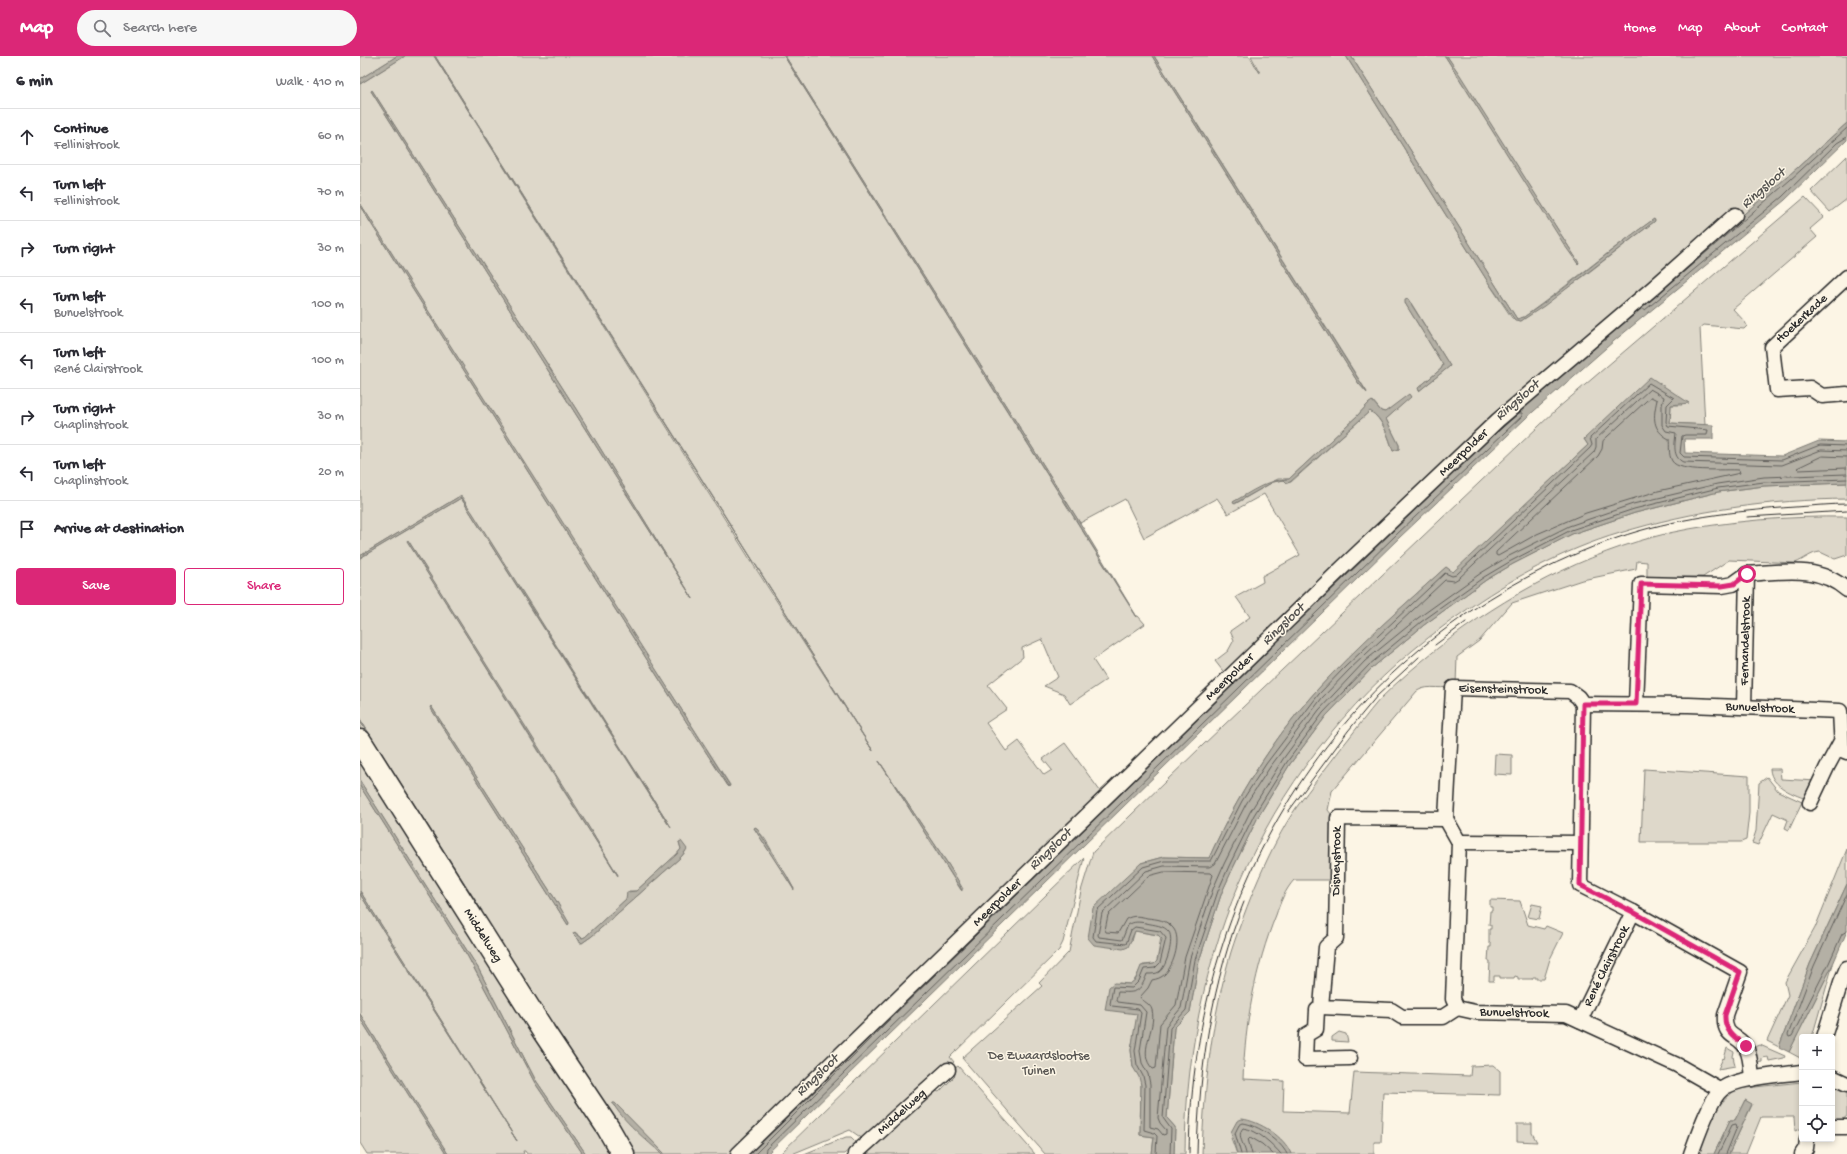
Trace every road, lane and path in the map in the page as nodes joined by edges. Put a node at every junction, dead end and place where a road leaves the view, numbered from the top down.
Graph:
1 (1735, 214) dead end
2 (1847, 277) edge
3 (1847, 394) edge
4 (1747, 574) junction
5 (1847, 590) edge
6 (1583, 704) junction
7 (1636, 704) junction
8 (1744, 707) junction
9 (1843, 709) edge
10 (360, 741) edge
11 (1844, 747) edge
12 (1810, 803) dead end
13 (1446, 818) junction
14 (1459, 842) junction
15 (1580, 843) junction
16 (1633, 912) junction
17 (1847, 968) edge
18 (1321, 1007) junction
19 (1456, 1008) junction
20 (1580, 1020) junction
21 (1825, 1034) edge
22 (1350, 1058) dead end
23 (948, 1070) dead end
24 (1799, 1072) edge
25 (1835, 1078) edge
26 (1752, 1079) junction
27 (1847, 1084) edge
28 (1720, 1090) junction
29 (1835, 1127) edge
30 (1847, 1127) edge
31 (608, 1128) junction
32 (1807, 1142) edge
33 (623, 1154) edge
34 (638, 1154) edge
35 (738, 1154) edge
36 (855, 1154) edge
37 (1690, 1154) edge
38 (1802, 1154) edge

1 - 35 street, Meerpolder
2 - 3 street, Hoekerkade
4 - 5 street
4 - 7 street
4 - 8 street, Fernandelstrook
6 - 7 street, Bunuelstrook
6 - 13 street, Eisensteinstrook
6 - 15 street
7 - 8 street, Bunuelstrook
8 - 9 street, Bunuelstrook
9 - 11 street, Bunuelstrook
10 - 31 main road, Middelweg
11 - 12 street
13 - 14 street
13 - 18 street, Disneystrook
14 - 15 street
14 - 19 street
15 - 16 street, René Clairstrook
16 - 20 street, René Clairstrook
16 - 26 street, René Clairstrook
17 - 21 street
18 - 19 street
18 - 22 street, Disneystrook
19 - 20 street, Bunuelstrook
20 - 28 street, Bunuelstrook
23 - 36 street, Middelweg
24 - 26 street
25 - 27 street
26 - 28 street
28 - 37 street
29 - 30 street
31 - 33 main road, Middelweg
31 - 34 main road, Middelweg
32 - 38 street

